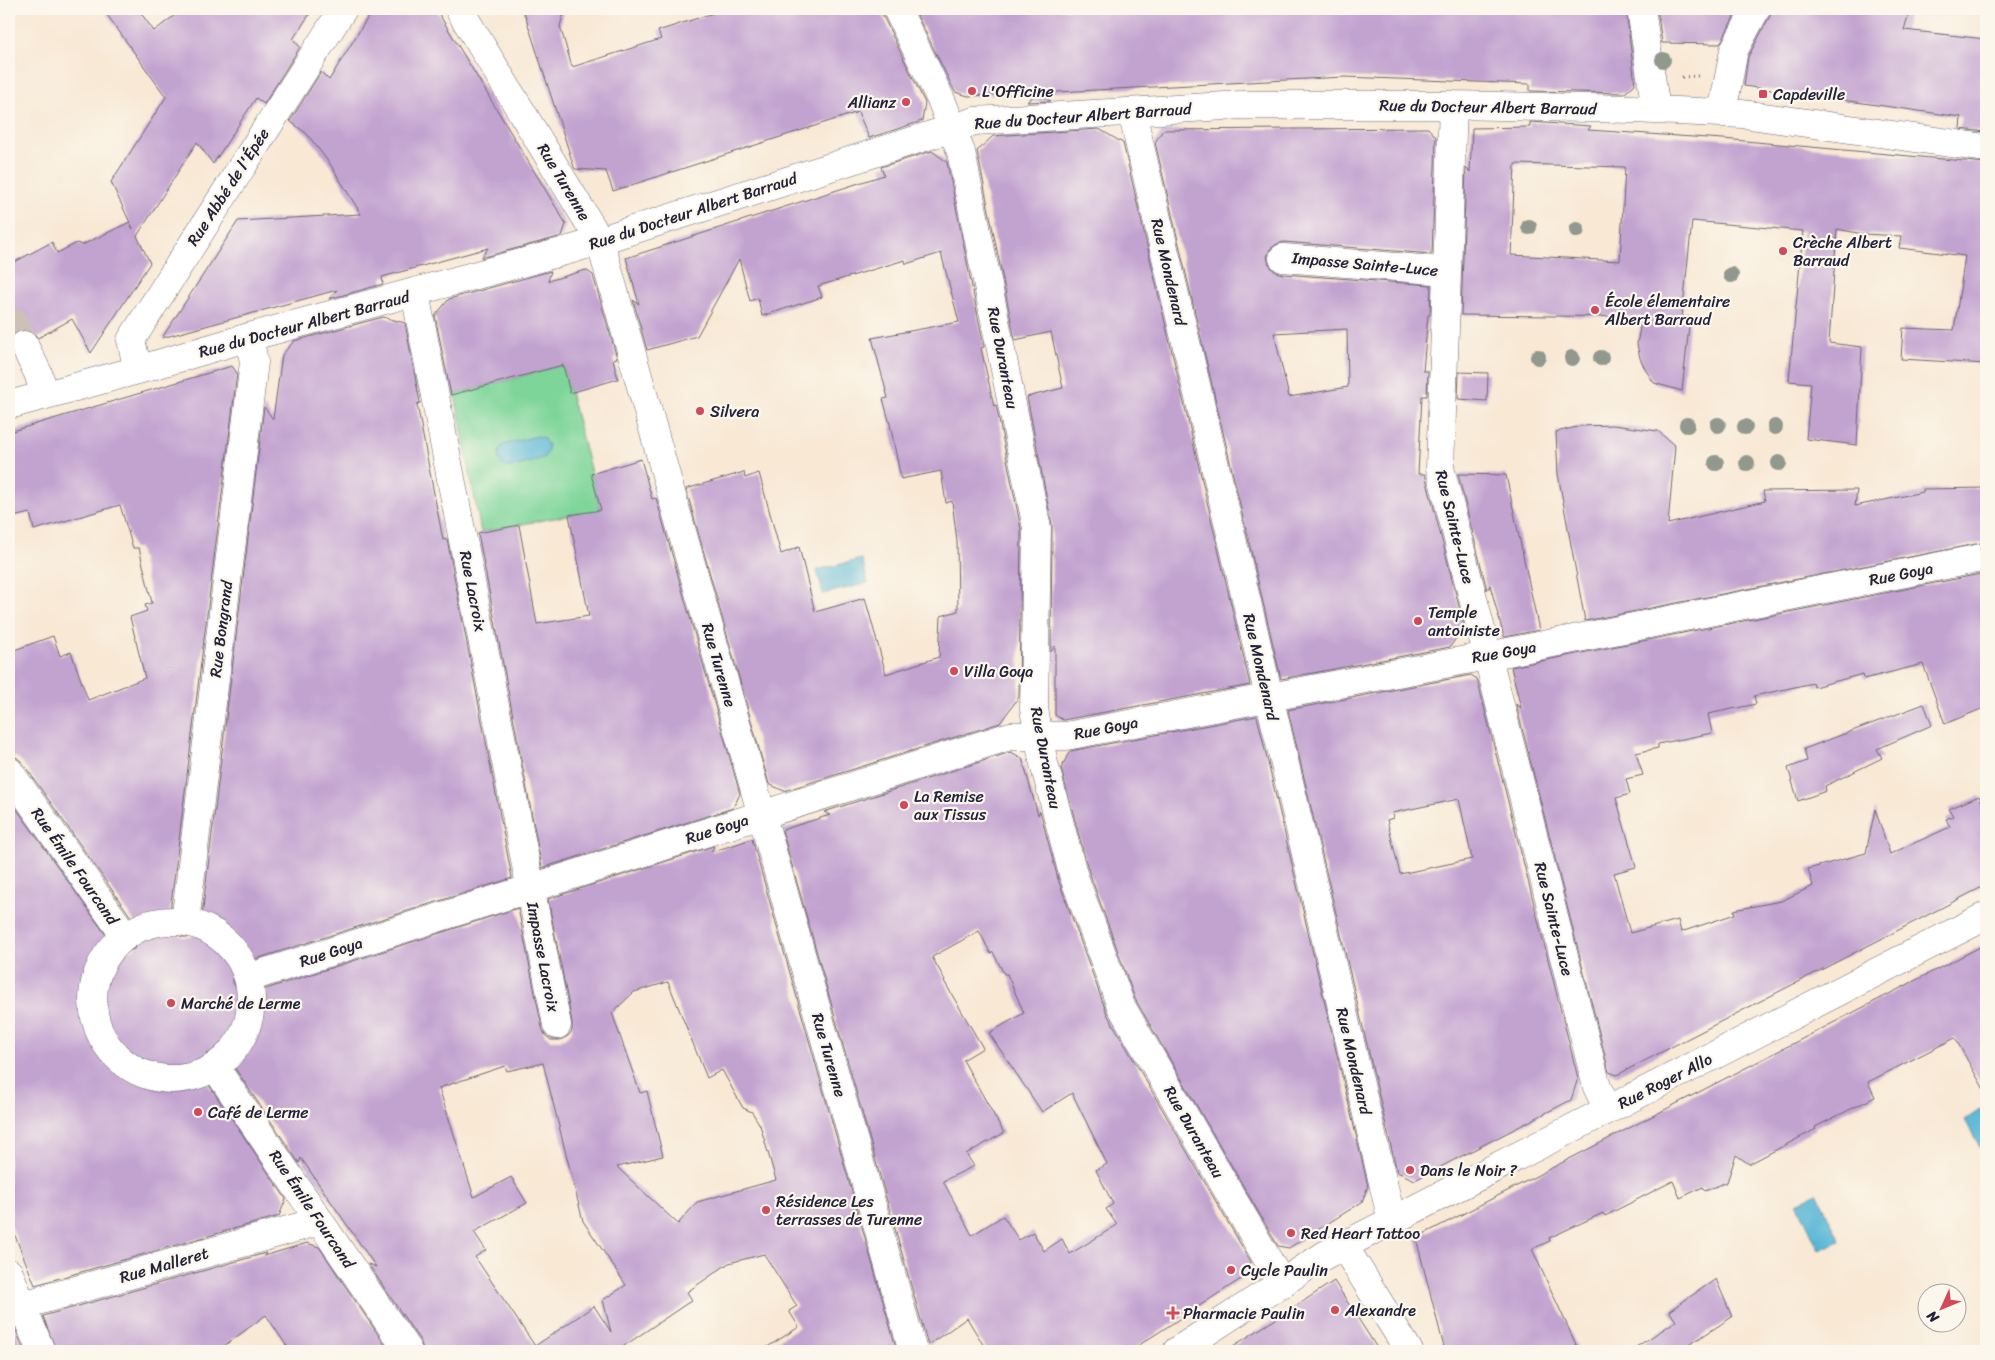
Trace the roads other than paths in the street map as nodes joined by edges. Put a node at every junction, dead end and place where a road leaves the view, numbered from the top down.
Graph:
1 (342, 9) edge
2 (459, 9) edge
3 (897, 9) edge
4 (1642, 9) edge
5 (1756, 9) edge
6 (1453, 105) junction
7 (1656, 110) junction
8 (1132, 112) junction
9 (1722, 113) junction
10 (952, 128) junction
11 (1986, 148) edge
12 (600, 241) junction
13 (1283, 258) dead end
14 (1447, 271) junction
15 (415, 293) junction
16 (248, 337) junction
17 (24, 345) tunnel mouth
18 (138, 370) junction
19 (45, 395) junction
20 (9, 405) edge
21 (1986, 557) edge
22 (1487, 655) junction
23 (1268, 697) junction
24 (1039, 736) junction
25 (9, 771) edge
26 (762, 815) junction
27 (530, 889) junction
28 (1986, 916) edge
29 (185, 922) junction
30 (125, 936) junction
31 (248, 978) junction
32 (556, 1025) dead end
33 (215, 1067) junction
34 (1608, 1110) junction
35 (320, 1221) junction
36 (1392, 1222) junction
37 (1344, 1246) junction
38 (9, 1273) edge
39 (1282, 1284) junction
40 (15, 1307) edge
41 (41, 1351) edge
42 (408, 1351) edge
43 (912, 1351) edge
44 (1177, 1351) edge
45 (1409, 1351) edge

1 - 18 street, Rue Abbé de l'Épée
2 - 12 street, Rue Turenne
3 - 10 street, Rue Duranteau
4 - 7 street
5 - 9 street
6 - 7 street, Rue du Docteur Albert Barraud
6 - 8 street, Rue du Docteur Albert Barraud
6 - 14 street, Rue Sainte-Luce
7 - 9 street, Rue du Docteur Albert Barraud
8 - 10 street, Rue du Docteur Albert Barraud
8 - 23 street, Rue Mondenard
9 - 11 street, Rue du Docteur Albert Barraud
10 - 12 street, Rue du Docteur Albert Barraud
10 - 24 street, Rue Duranteau
12 - 15 street, Rue du Docteur Albert Barraud
12 - 26 street, Rue Turenne
13 - 14 street, Impasse Sainte-Luce
14 - 22 street, Rue Sainte-Luce
15 - 16 street, Rue du Docteur Albert Barraud
15 - 27 street, Rue Lacroix
16 - 18 street, Rue du Docteur Albert Barraud
16 - 29 street, Rue Bongrand
17 - 19 street
18 - 19 street, Rue du Docteur Albert Barraud
19 - 20 street, Rue du Docteur Albert Barraud
21 - 22 street, Rue Goya
22 - 23 street, Rue Goya
22 - 34 street, Rue Sainte-Luce
23 - 24 street, Rue Goya
23 - 36 street, Rue Mondenard
24 - 26 street, Rue Goya
24 - 39 street, Rue Duranteau
25 - 30 street, Rue Émile Fourcand
26 - 27 street, Rue Goya
26 - 43 street, Rue Turenne
27 - 31 street, Rue Goya
27 - 32 street, Impasse Lacroix
28 - 34 street, Rue Roger Allo
29 - 30 street
29 - 31 street
30 - 33 street
31 - 33 street
33 - 35 street, Rue Émile Fourcand
34 - 36 street, Rue Roger Allo
35 - 40 street, Rue Malleret
35 - 42 street, Rue Émile Fourcand
36 - 37 street, Rue Roger Allo
37 - 39 street, Rue Roger Allo
37 - 45 street
38 - 40 street
39 - 44 street, Rue Roger Allo
40 - 41 street

